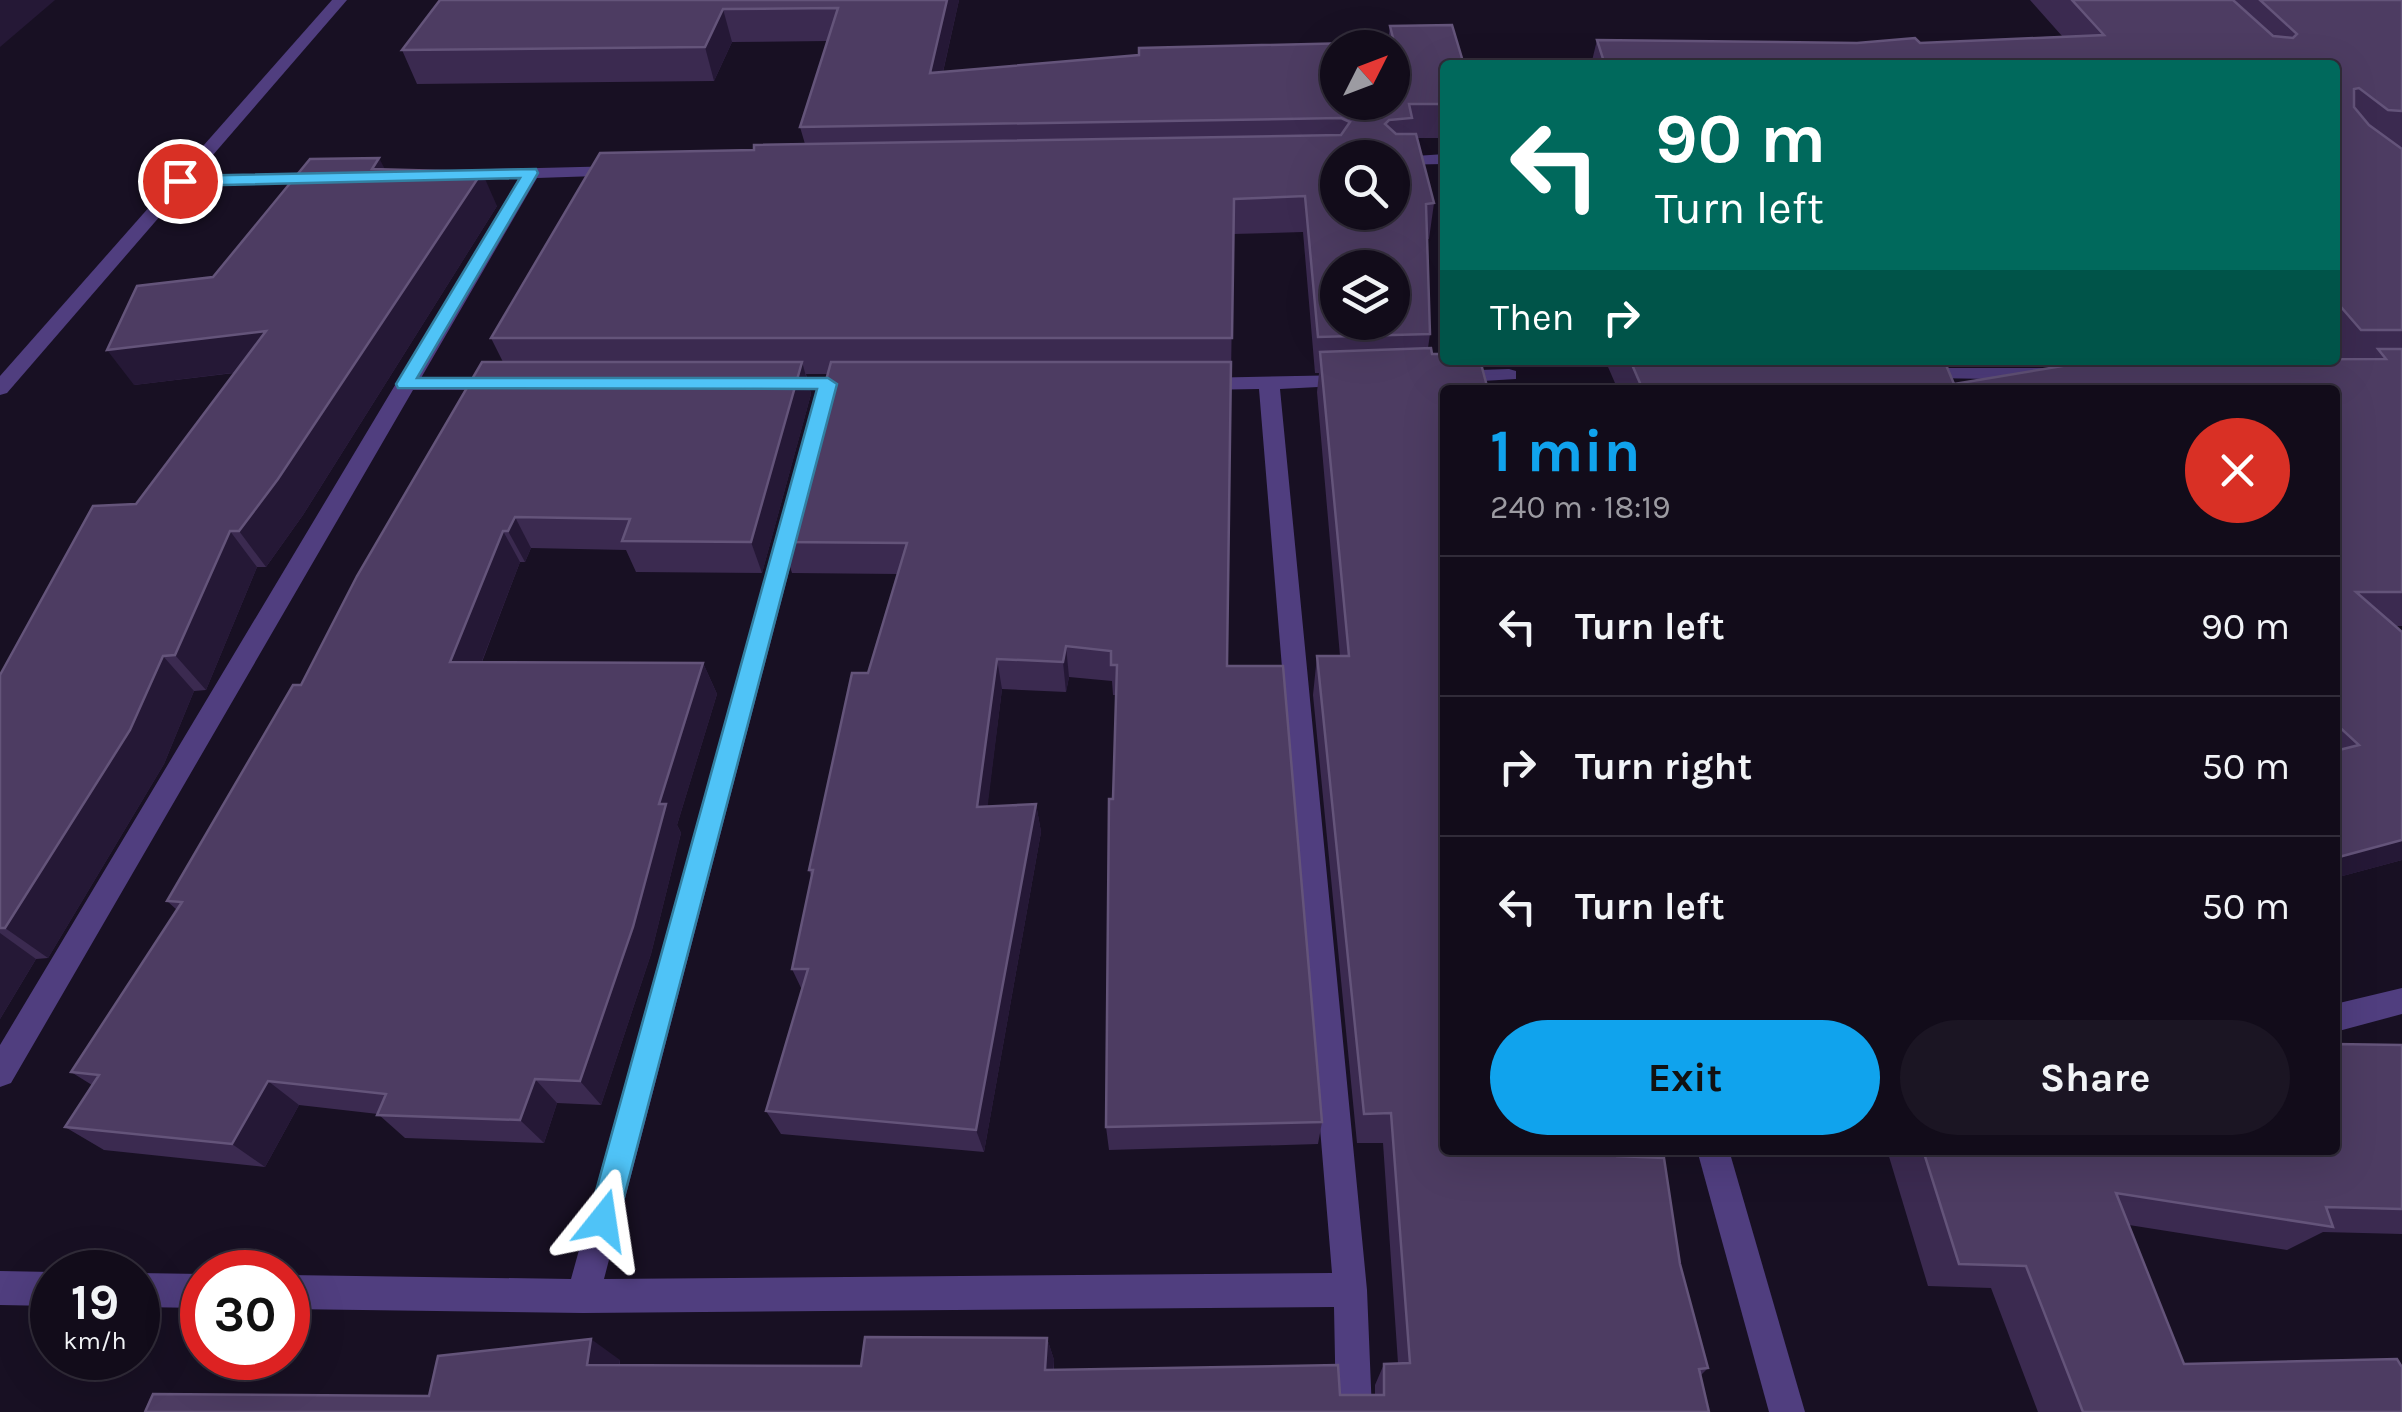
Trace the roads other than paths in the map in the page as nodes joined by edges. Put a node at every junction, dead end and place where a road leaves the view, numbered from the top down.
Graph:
1 (340, 0) edge
2 (1440, 159) edge
3 (1410, 160) edge
4 (637, 171) edge
5 (531, 173) junction
6 (434, 175) edge
7 (336, 177) edge
8 (180, 181) junction
9 (2074, 374) edge
10 (1509, 375) edge
11 (1940, 375) edge
12 (1429, 378) edge
13 (1369, 380) edge
14 (405, 384) junction
15 (520, 384) edge
16 (751, 384) edge
17 (886, 384) edge
18 (1174, 384) edge
19 (1270, 384) junction
20 (0, 389) edge
21 (802, 479) edge
22 (2402, 1001) edge
23 (2340, 1017) edge
24 (0, 1073) edge
25 (1713, 1155) edge
26 (0, 1288) edge
27 (30, 1289) edge
28 (1350, 1290) junction
29 (310, 1292) edge
30 (583, 1296) junction
31 (1354, 1412) edge
32 (1787, 1412) edge

1 - 8 street
2 - 3 street
4 - 5 street
5 - 6 street
5 - 14 street
7 - 8 street
8 - 20 street
9 - 11 street
10 - 12 street
13 - 19 street
14 - 15 street
14 - 24 street
16 - 17 street
18 - 19 street
19 - 28 street
21 - 30 street
22 - 23 street
25 - 32 street
26 - 27 street
28 - 30 street
28 - 31 street
29 - 30 street

